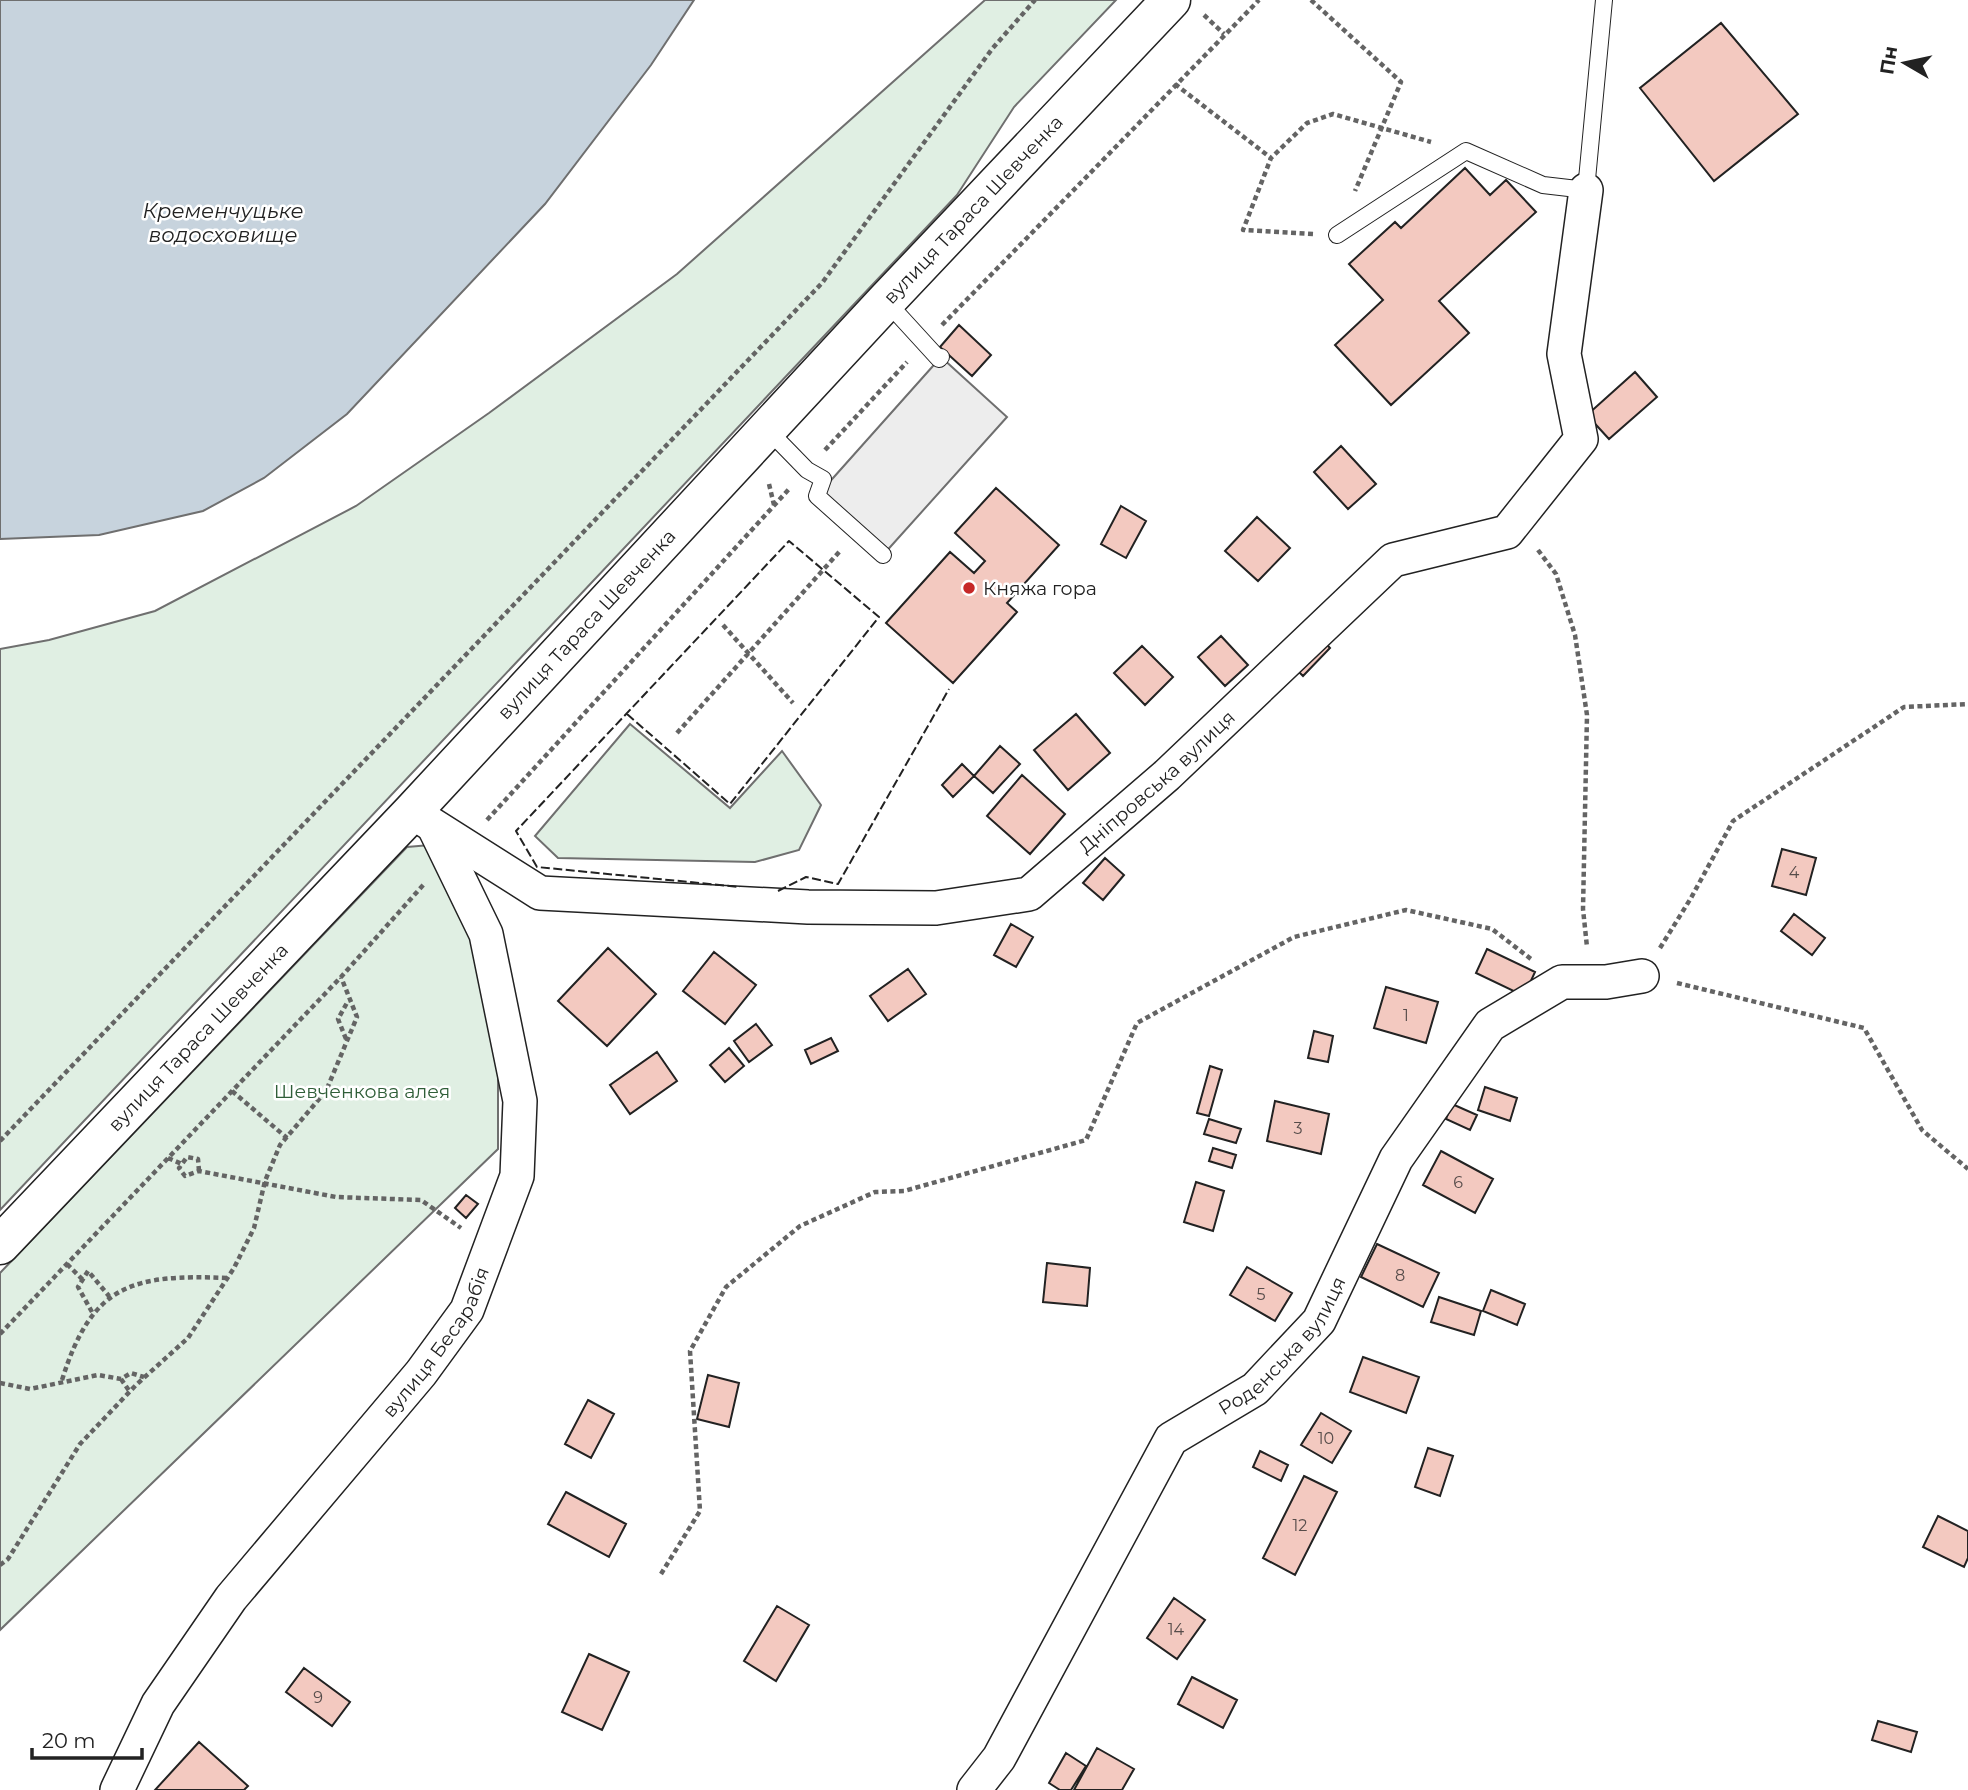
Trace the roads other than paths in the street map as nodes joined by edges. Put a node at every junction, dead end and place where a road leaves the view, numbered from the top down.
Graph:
1 (1171, 0) edge
2 (1604, 0) edge
3 (1586, 190) junction
4 (1337, 235) road end
5 (886, 301) junction
6 (941, 357) dead end
7 (768, 430) junction
8 (883, 555) dead end
9 (423, 819) junction
10 (456, 850) junction
11 (1642, 976) road end
12 (0, 1245) edge
13 (117, 1790) edge
14 (974, 1790) edge

1 - 5 street, вулиця Тараса Шевченка
2 - 3 lane
3 - 4 lane
3 - 10 street, Дніпровська вулиця
5 - 6 lane
5 - 7 street, вулиця Тараса Шевченка
7 - 8 lane
7 - 9 street, вулиця Тараса Шевченка
9 - 10 street, вулиця Бесарабія
9 - 12 street, вулиця Тараса Шевченка
10 - 13 street, вулиця Бесарабія
11 - 14 street, Роденська вулиця

